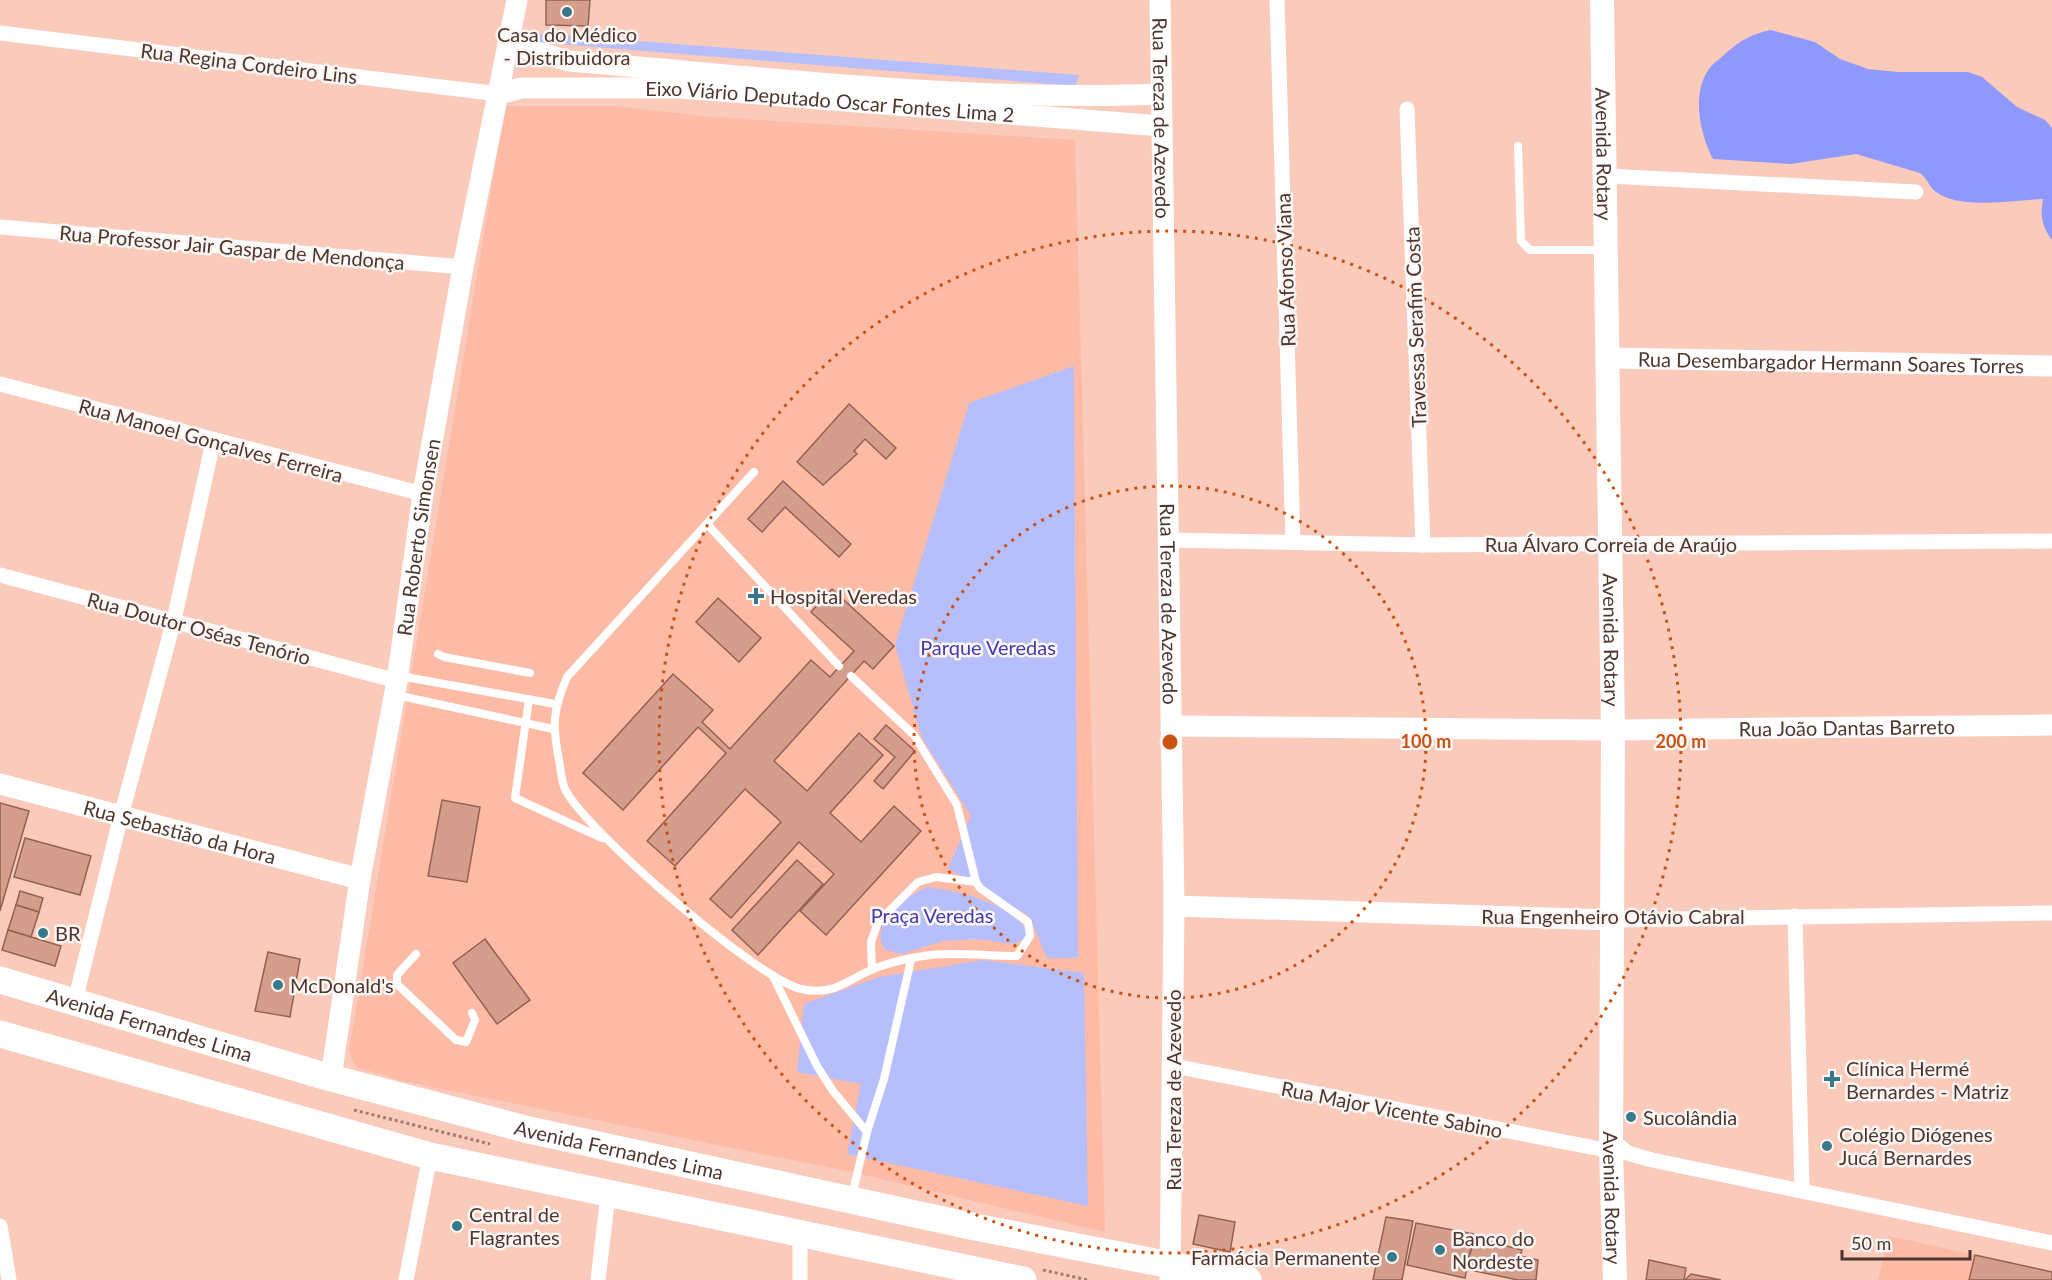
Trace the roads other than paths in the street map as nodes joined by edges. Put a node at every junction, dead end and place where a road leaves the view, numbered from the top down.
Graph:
1 (517, 0) edge
2 (1160, 0) edge
3 (1277, 0) edge
4 (1602, 0) edge
5 (0, 33) edge
6 (510, 39) junction
7 (499, 94) junction
8 (1161, 94) junction
9 (1407, 109) dead end
10 (1161, 126) junction
11 (1518, 146) dead end
12 (1607, 176) junction
13 (1916, 192) dead end
14 (0, 227) edge
15 (1608, 250) junction
16 (463, 267) junction
17 (1609, 358) junction
18 (2052, 366) edge
19 (0, 384) edge
20 (213, 442) junction
21 (754, 472) dead end
22 (423, 494) junction
23 (707, 524) junction
24 (1169, 540) junction
25 (1293, 541) junction
26 (2052, 541) edge
27 (1423, 545) junction
28 (1610, 545) junction
29 (0, 575) edge
30 (174, 620) junction
31 (438, 654) dead end
32 (839, 666) dead end
33 (530, 673) dead end
34 (851, 676) dead end
35 (397, 684) junction
36 (529, 699) junction
37 (555, 704) junction
38 (526, 724) junction
39 (2052, 725) edge
40 (1173, 726) junction
41 (553, 729) junction
42 (1613, 730) junction
43 (0, 784) edge
44 (121, 816) junction
45 (606, 840) junction
46 (360, 879) junction
47 (976, 882) junction
48 (1174, 906) junction
49 (2052, 913) edge
50 (1795, 916) junction
51 (1613, 920) junction
52 (416, 954) dead end
53 (911, 960) junction
54 (872, 970) junction
55 (774, 978) junction
56 (0, 980) edge
57 (75, 1001) junction
58 (472, 1013) dead end
59 (0, 1034) edge
60 (1174, 1066) junction
61 (331, 1078) junction
62 (867, 1132) junction
63 (1611, 1145) junction
64 (430, 1156) junction
65 (1652, 1160) junction
66 (1612, 1184) junction
67 (1802, 1189) junction
68 (608, 1195) junction
69 (851, 1200) junction
70 (0, 1226) edge
71 (801, 1234) junction
72 (2052, 1243) edge
73 (950, 1272) edge
74 (1171, 1272) edge
75 (9, 1280) edge
76 (406, 1280) edge
77 (598, 1280) edge
78 (800, 1280) edge
79 (1023, 1280) edge
80 (1248, 1280) edge
81 (1615, 1280) edge

1 - 6 street, Rua Roberto Simonsen
2 - 8 street, Rua Tereza de Azevedo
3 - 25 street, Rua Afonso Viana
4 - 12 main road, Avenida Rotary
5 - 7 street, Rua Regina Cordeiro Lins
6 - 7 street, Rua Roberto Simonsen
6 - 8 street, Eixo Viário Deputado Oscar Fontes Lima 2
7 - 10 street, Eixo Viário Deputado Oscar Fontes Lima 2
7 - 16 street, Rua Roberto Simonsen
8 - 10 street, Rua Tereza de Azevedo
9 - 27 street, Travessa Serafim Costa
10 - 24 street, Rua Tereza de Azevedo
11 - 15 lane
12 - 13 street
12 - 15 main road, Avenida Rotary
14 - 16 street, Rua Professor Jair Gaspar de Mendonça
15 - 17 main road, Avenida Rotary
16 - 22 street, Rua Roberto Simonsen
17 - 18 street, Rua Desembargador Hermann Soares Torres
17 - 28 main road, Avenida Rotary
19 - 20 street, Rua Manoel Gonçalves Ferreira
20 - 22 street, Rua Manoel Gonçalves Ferreira
20 - 30 street
21 - 23 lane
22 - 35 street, Rua Roberto Simonsen
23 - 32 lane
23 - 37 lane
24 - 25 street, Rua Álvaro Correia de Araújo
24 - 40 street, Rua Tereza de Azevedo
25 - 27 street, Rua Álvaro Correia de Araújo
26 - 28 street, Rua Álvaro Correia de Araújo
27 - 28 street, Rua Álvaro Correia de Araújo
28 - 42 main road, Avenida Rotary
29 - 30 street, Rua Doutor Oséas Tenório
30 - 35 street, Rua Doutor Oséas Tenório
30 - 44 street
31 - 33 lane
34 - 47 lane
35 - 36 lane
35 - 38 lane
35 - 46 street, Rua Roberto Simonsen
36 - 37 lane
36 - 38 lane
37 - 41 lane
38 - 41 lane
38 - 45 lane
39 - 42 street, Rua João Dantas Barreto
40 - 42 street, Rua João Dantas Barreto
40 - 48 street, Rua Tereza de Azevedo
41 - 45 lane
42 - 51 main road, Avenida Rotary
43 - 44 street, Rua Sebastião da Hora
44 - 46 street, Rua Sebastião da Hora
44 - 57 street
45 - 55 lane
46 - 61 street, Rua Roberto Simonsen
47 - 53 lane
47 - 54 lane
48 - 51 street, Rua Engenheiro Otávio Cabral
48 - 60 street, Rua Tereza de Azevedo
49 - 50 street, Rua Engenheiro Otávio Cabral
50 - 51 street, Rua Engenheiro Otávio Cabral
50 - 67 street
51 - 63 main road, Avenida Rotary
52 - 58 lane
53 - 54 lane
53 - 62 lane
54 - 55 lane
55 - 62 lane
56 - 57 highway, Avenida Fernandes Lima
57 - 61 highway, Avenida Fernandes Lima
59 - 64 highway
60 - 63 street, Rua Major Vicente Sabino
60 - 74 street, Rua Tereza de Azevedo
61 - 69 highway, Avenida Fernandes Lima
62 - 69 lane
63 - 65 street, Rua Major Vicente Sabino
63 - 66 main road, Avenida Rotary
64 - 68 highway
64 - 76 street
65 - 66 street, Rua Major Vicente Sabino
65 - 67 street, Rua Major Vicente Sabino
66 - 81 main road, Avenida Rotary
67 - 72 street, Rua Major Vicente Sabino
68 - 71 highway
68 - 77 street
69 - 74 highway, Avenida Fernandes Lima
70 - 75 street
71 - 73 highway
71 - 78 street
73 - 79 highway
74 - 80 highway, Avenida Fernandes Lima

